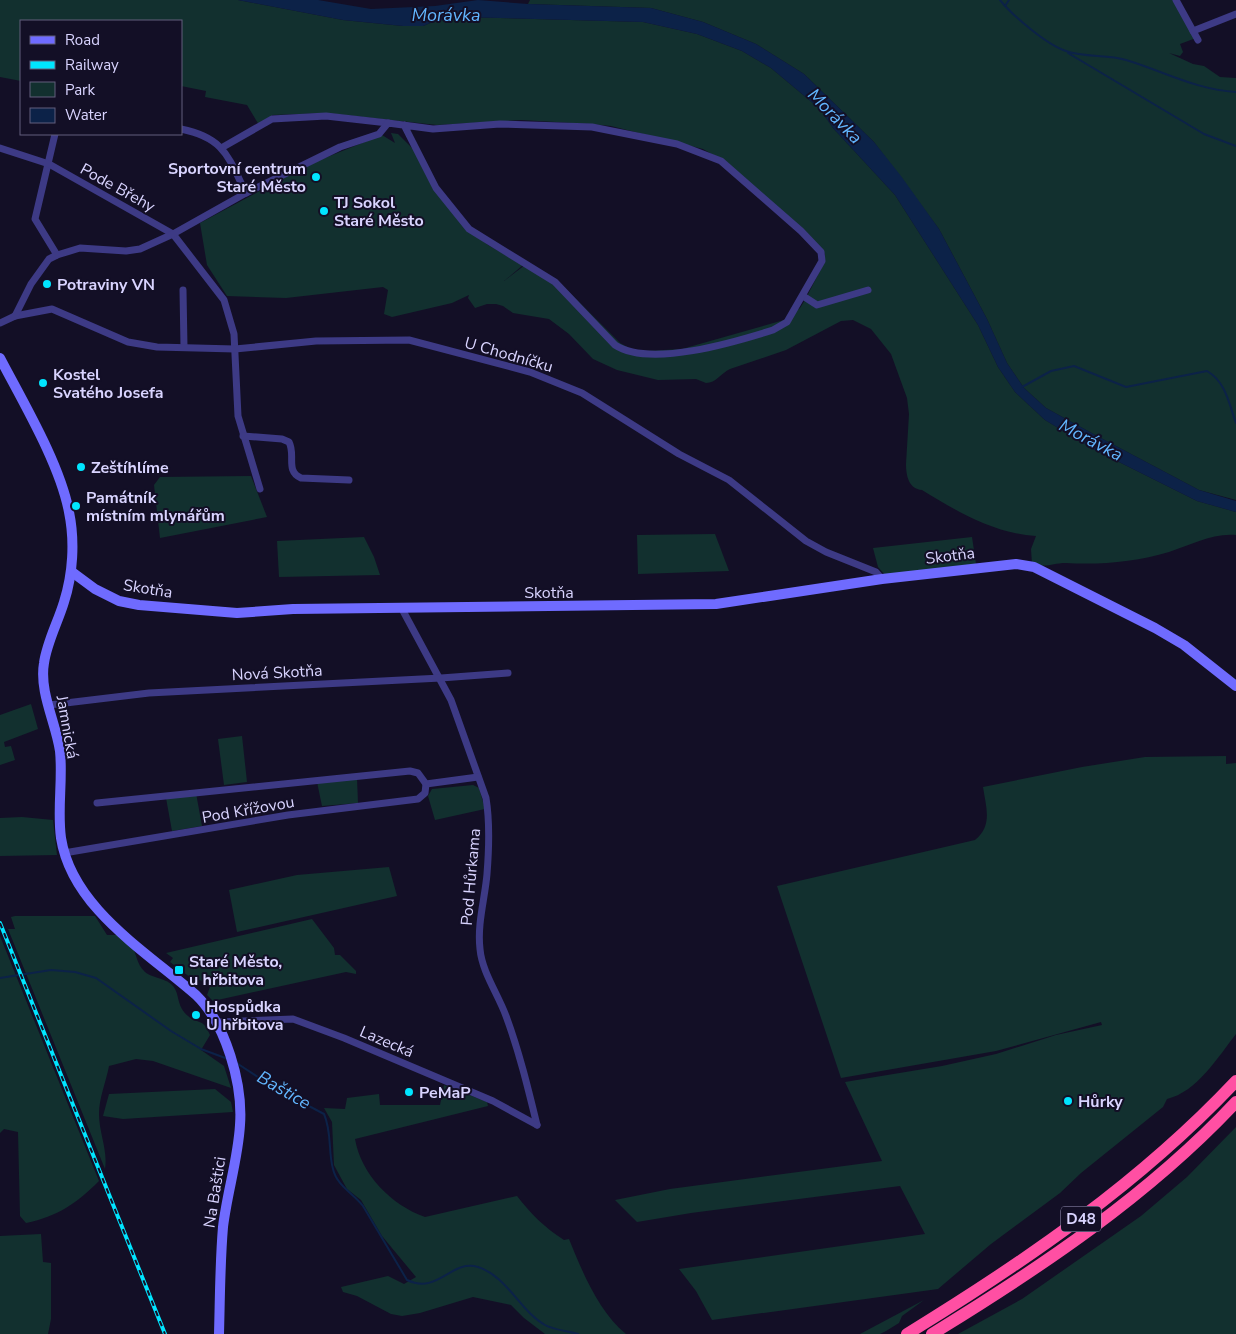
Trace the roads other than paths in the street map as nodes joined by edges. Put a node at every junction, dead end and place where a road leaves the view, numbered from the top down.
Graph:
1 (1176, 0) edge
2 (1236, 14) edge
3 (1193, 31) junction
4 (1198, 40) dead end
5 (388, 122) junction
6 (404, 125) junction
7 (182, 129) edge
8 (56, 135) edge
9 (222, 147) junction
10 (0, 148) edge
11 (50, 164) junction
12 (246, 193) junction
13 (173, 234) junction
14 (57, 255) junction
15 (184, 290) dead end
16 (868, 290) dead end
17 (803, 296) junction
18 (15, 316) junction
19 (0, 323) edge
20 (184, 348) junction
21 (235, 349) junction
22 (0, 358) edge
23 (243, 436) junction
24 (350, 480) dead end
25 (260, 489) dead end
26 (72, 572) junction
27 (882, 579) junction
28 (402, 608) junction
29 (508, 672) dead end
30 (441, 678) junction
31 (1236, 686) edge
32 (49, 705) junction
33 (478, 777) junction
34 (426, 784) junction
35 (97, 803) dead end
36 (64, 853) junction
37 (217, 1022) junction
38 (229, 1056) joint
39 (1236, 1081) edge
40 (1236, 1102) edge
41 (537, 1125) joint
42 (219, 1334) edge
43 (907, 1334) edge
44 (932, 1334) edge

1 - 3 street
2 - 3 street
3 - 4 street
5 - 6 street
5 - 9 street
5 - 12 street
6 - 17 street
6 - 17 street
7 - 9 street
8 - 11 street
9 - 12 street
10 - 11 street, Pode Břehy
11 - 13 street, Pode Břehy
11 - 14 street
12 - 13 street
13 - 14 street
13 - 21 street
14 - 18 street
15 - 20 street
16 - 17 street
18 - 19 street
18 - 20 street, U Chodníčku
20 - 21 street, U Chodníčku
21 - 23 street
21 - 27 street, U Chodníčku
22 - 26 street, Jamnická
23 - 24 street
23 - 25 street
26 - 28 street, Skotňa
26 - 32 street, Jamnická
27 - 28 street, Skotňa
27 - 31 street, Skotňa
28 - 30 street, Pod Hůrkama
29 - 30 street, Nová Skotňa
30 - 32 street, Nová Skotňa
30 - 33 street, Pod Hůrkama
32 - 36 street, Jamnická
33 - 34 street
33 - 41 street, Pod Hůrkama
34 - 35 street, Pod Křížovou
34 - 36 street, Pod Křížovou
36 - 37 street, Jamnická
37 - 38 street, Jamnická
37 - 41 street, Lazecká
38 - 42 street, Na Baštici
39 - 43 highway, D48
40 - 44 highway, D48

